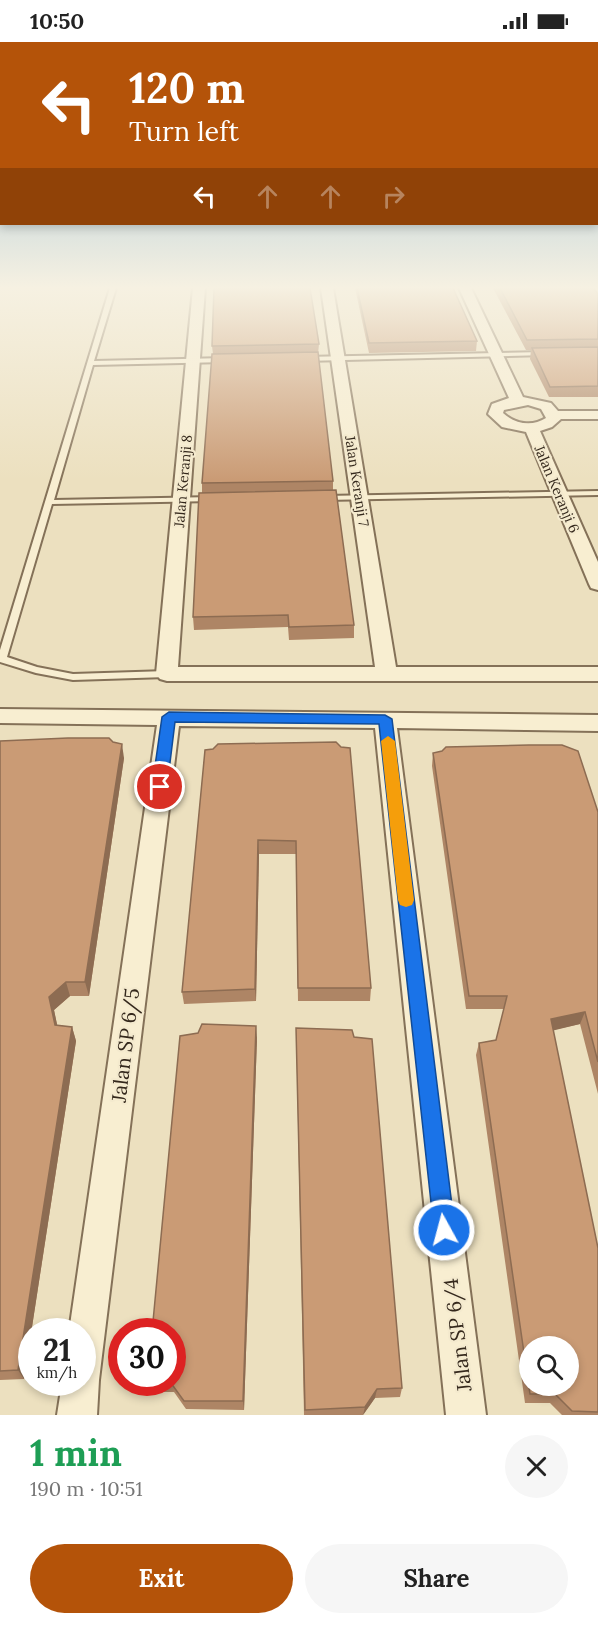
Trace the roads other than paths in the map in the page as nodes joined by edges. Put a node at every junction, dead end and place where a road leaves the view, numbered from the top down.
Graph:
1 (93, 352) edge
2 (194, 352) edge
3 (337, 352) edge
4 (496, 352) edge
5 (553, 354) edge
6 (497, 355) junction
7 (338, 358) junction
8 (293, 359) edge
9 (237, 360) edge
10 (193, 361) junction
11 (90, 363) junction
12 (518, 401) junction
13 (554, 415) junction
14 (598, 415) edge
15 (531, 427) junction
16 (598, 493) edge
17 (559, 494) junction
18 (360, 497) junction
19 (312, 498) edge
20 (229, 499) edge
21 (182, 500) junction
22 (49, 502) junction
23 (598, 584) edge
24 (167, 674) junction
25 (387, 674) junction
26 (598, 674) edge
27 (0, 716) edge
28 (169, 717) junction
29 (385, 719) junction
30 (598, 723) edge
31 (89, 1318) edge
32 (79, 1396) edge
33 (77, 1415) edge
34 (466, 1415) edge

1 - 11 lane
2 - 10 street, Jalan Keranji 8
3 - 7 street, Jalan Keranji 7
4 - 6 street
5 - 6 lane
6 - 7 lane
6 - 12 street
7 - 8 lane
7 - 18 street, Jalan Keranji 7
9 - 10 lane
10 - 11 lane
10 - 21 street, Jalan Keranji 8
11 - 22 lane
12 - 13 street
12 - 15 street
13 - 14 street
13 - 15 street
15 - 17 street, Jalan Keranji 6
16 - 17 lane
17 - 18 lane
17 - 23 street, Jalan Keranji 6
18 - 19 lane
18 - 25 street, Jalan Keranji 7
20 - 21 lane
21 - 22 lane
21 - 24 street, Jalan Keranji 8
22 - 24 lane
24 - 25 street
25 - 26 street
27 - 28 street
28 - 29 street
28 - 31 street, Jalan SP 6/5
29 - 30 street
29 - 34 street, Jalan SP 6/4
32 - 33 street

